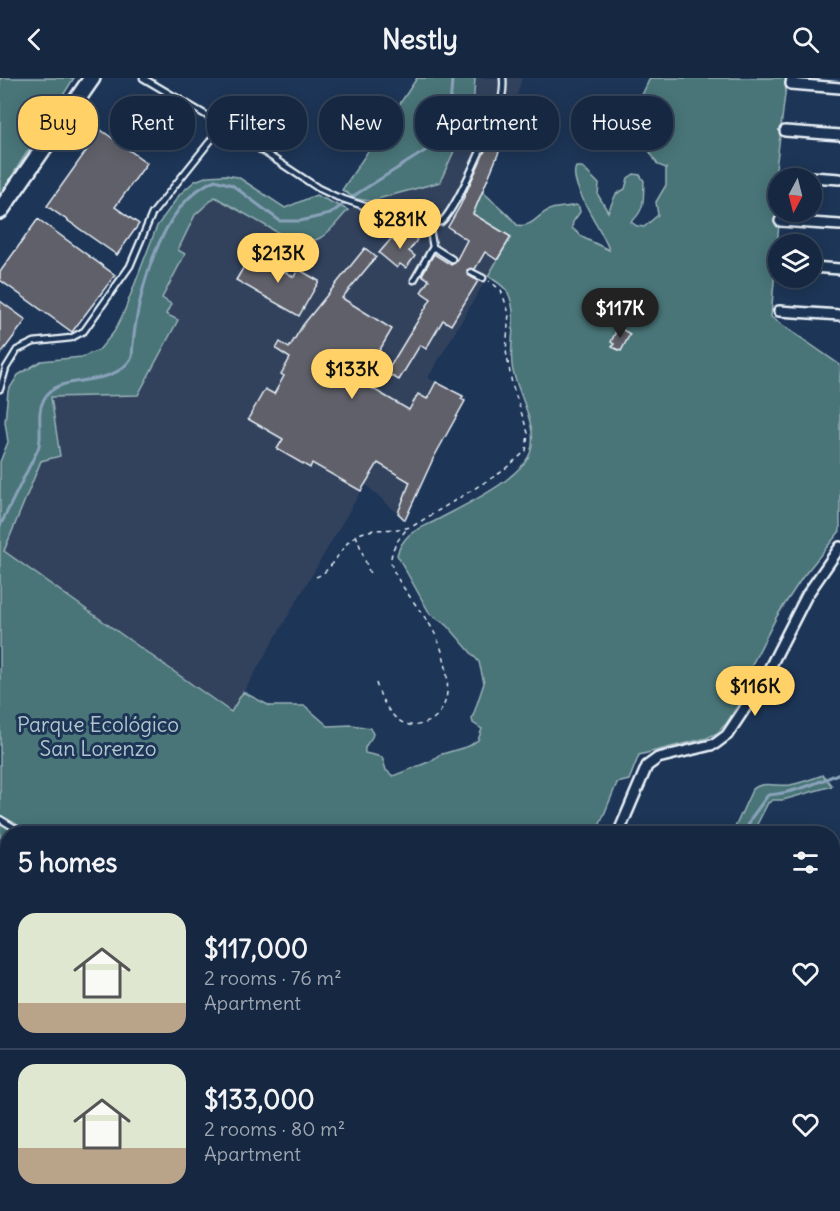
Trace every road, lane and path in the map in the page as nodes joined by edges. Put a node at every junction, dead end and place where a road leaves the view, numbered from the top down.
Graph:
1 (92, 78) edge
2 (143, 78) edge
3 (503, 78) edge
4 (792, 81) edge
5 (840, 88) edge
6 (207, 116) edge
7 (785, 131) dead end
8 (840, 135) edge
9 (207, 145) edge
10 (262, 150) edge
11 (822, 178) edge
12 (840, 179) edge
13 (0, 211) edge
14 (795, 222) edge
15 (429, 224) junction
16 (840, 225) edge
17 (433, 247) junction
18 (452, 259) dead end
19 (822, 268) edge
20 (840, 269) edge
21 (471, 272) dead end
22 (483, 278) joint
23 (414, 280) dead end
24 (779, 311) dead end
25 (840, 315) edge
26 (0, 389) edge
27 (407, 528) junction
28 (356, 536) junction
29 (840, 547) edge
30 (370, 574) dead end
31 (316, 577) dead end
32 (376, 683) dead end
33 (621, 826) edge

1 - 13 main road
2 - 6 lane
3 - 15 lane
4 - 5 street
7 - 8 street
9 - 26 lane
10 - 15 lane
11 - 12 street
14 - 16 street
15 - 17 lane
17 - 18 lane
17 - 23 lane
19 - 20 street
21 - 22 lane
22 - 27 path
24 - 25 street
27 - 28 path
27 - 32 path
28 - 30 path
28 - 31 path
29 - 33 street

